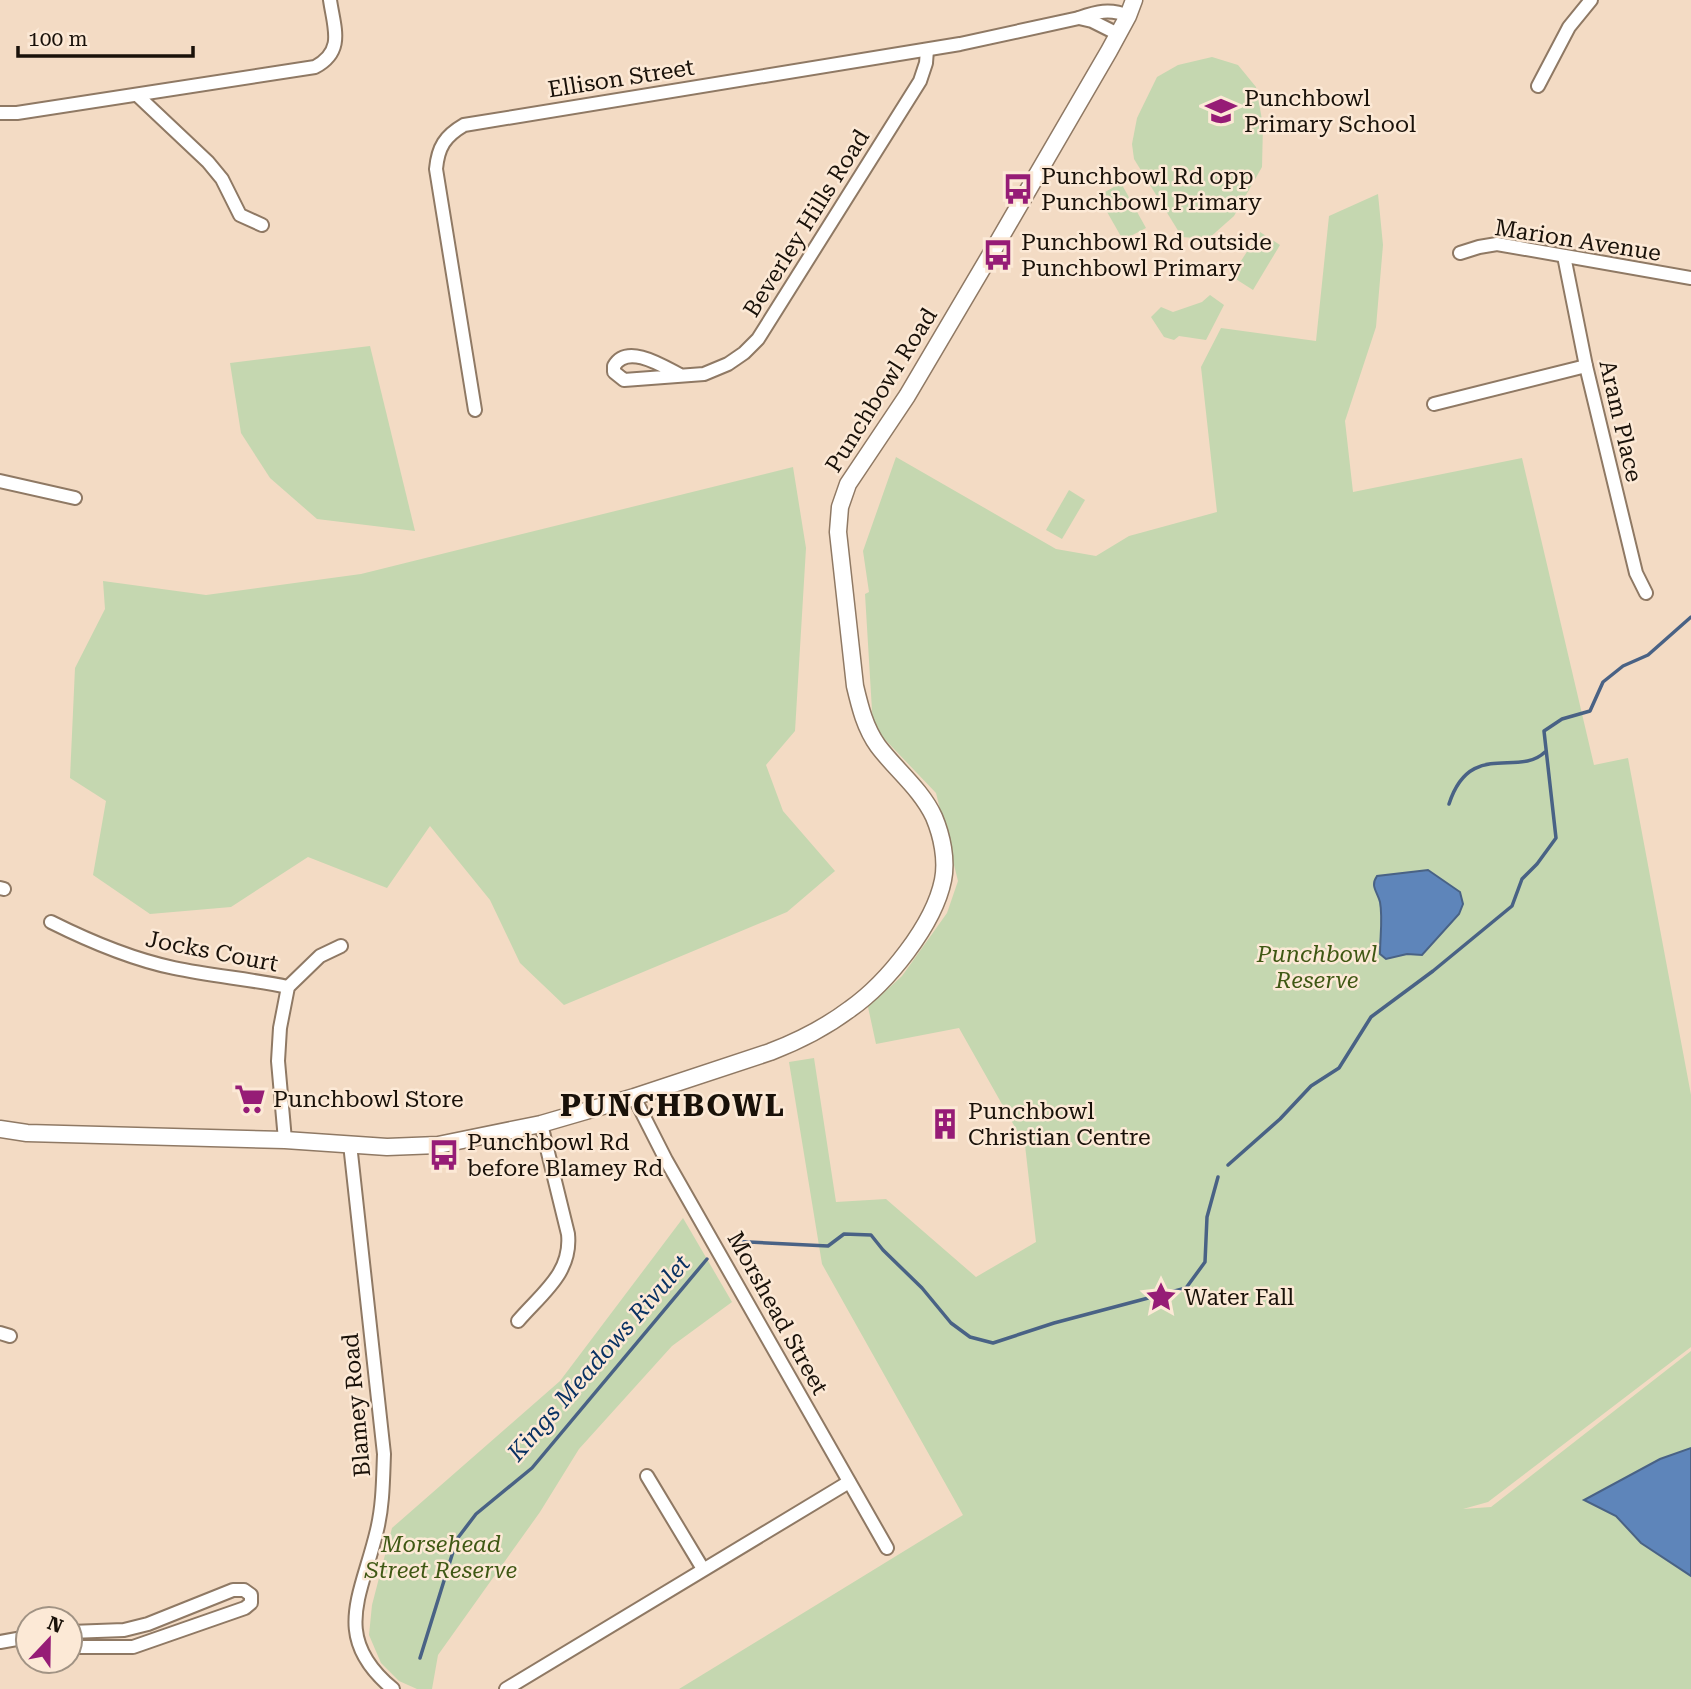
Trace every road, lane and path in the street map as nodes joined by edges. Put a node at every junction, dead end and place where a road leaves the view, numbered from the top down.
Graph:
1 (330, 0) edge
2 (1134, 0) edge
3 (1591, 0) edge
4 (1128, 16) junction
5 (1079, 18) junction
6 (1118, 34) junction
7 (927, 50) junction
8 (1538, 86) dead end
9 (137, 95) junction
10 (0, 113) edge
11 (262, 225) dead end
12 (1460, 253) dead end
13 (1564, 256) junction
14 (1691, 278) edge
15 (1586, 366) junction
16 (680, 374) dead end
17 (1434, 404) dead end
18 (475, 410) dead end
19 (0, 481) edge
20 (75, 498) dead end
21 (1646, 593) dead end
22 (51, 922) dead end
23 (341, 946) dead end
24 (288, 987) junction
25 (634, 1097) junction
26 (541, 1125) junction
27 (0, 1129) edge
28 (285, 1140) junction
29 (350, 1144) junction
30 (517, 1321) dead end
31 (647, 1476) dead end
32 (849, 1482) junction
33 (887, 1548) dead end
34 (703, 1569) junction
35 (84, 1631) edge
36 (84, 1647) edge
37 (393, 1689) edge
38 (506, 1689) edge

1 - 9 street
2 - 4 street, Punchbowl Road
3 - 8 street
4 - 5 street, Ellison Street
4 - 6 street, Punchbowl Road
5 - 6 street
5 - 7 street, Ellison Street
6 - 25 street, Punchbowl Road
7 - 16 street, Beverley Hills Road
7 - 18 street, Ellison Street
9 - 10 street
9 - 11 street
12 - 13 street, Marion Avenue
13 - 14 street, Marion Avenue
13 - 15 street, Aram Place
15 - 17 street
15 - 21 street, Aram Place
19 - 20 street
22 - 24 street, Jocks Court
23 - 24 street
24 - 28 street
25 - 26 street, Punchbowl Road
25 - 32 street, Morshead Street
26 - 29 street, Punchbowl Road
26 - 30 street
27 - 28 street, Punchbowl Road
28 - 29 street, Punchbowl Road
29 - 37 street, Blamey Road
31 - 34 street
32 - 33 street, Morshead Street
32 - 34 street
34 - 38 street
35 - 36 street

